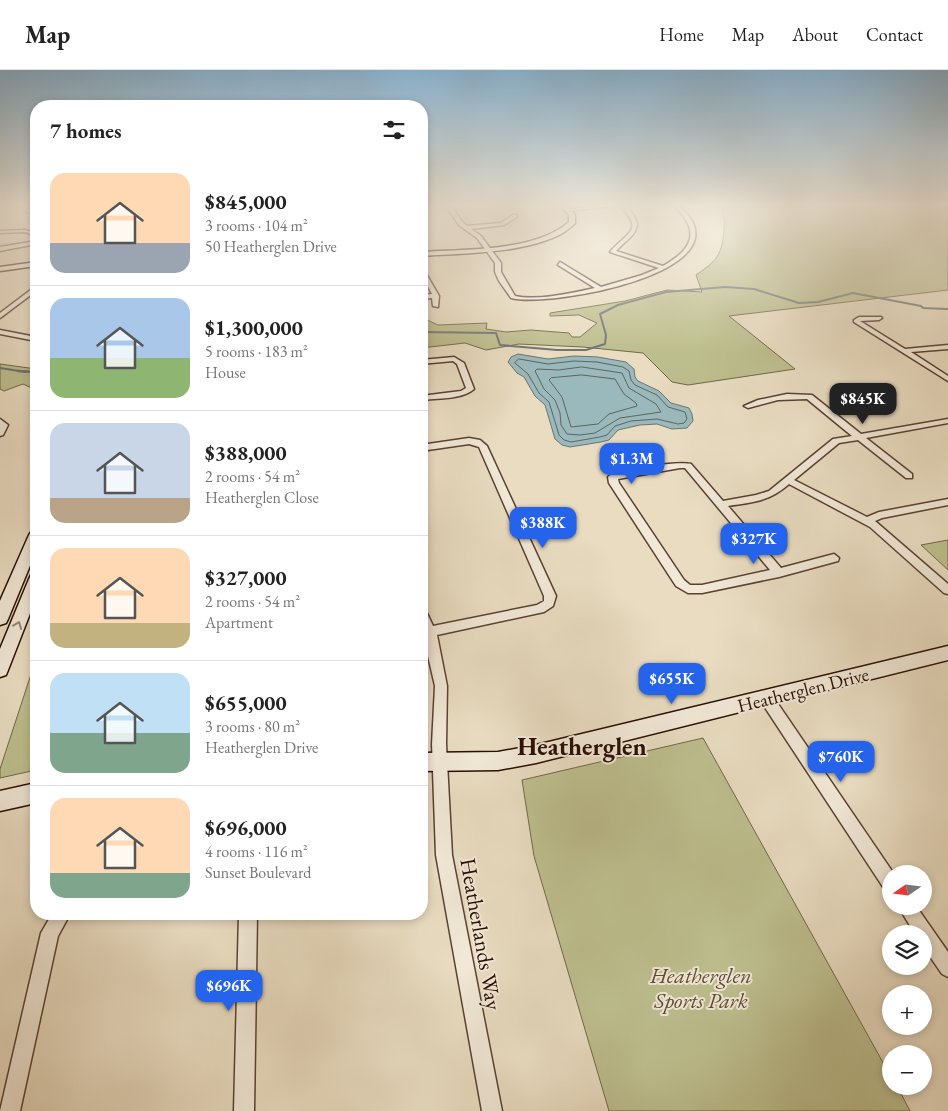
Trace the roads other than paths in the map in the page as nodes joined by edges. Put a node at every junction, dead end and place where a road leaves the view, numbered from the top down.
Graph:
1 (492, 255) edge
2 (620, 255) edge
3 (682, 255) edge
4 (560, 264) dead end
5 (30, 265) edge
6 (664, 268) junction
7 (0, 269) edge
8 (428, 280) edge
9 (600, 289) junction
10 (30, 293) edge
11 (436, 296) junction
12 (428, 297) edge
13 (436, 306) dead end
14 (0, 316) edge
15 (879, 318) dead end
16 (0, 332) edge
17 (30, 338) edge
18 (948, 347) edge
19 (902, 351) junction
20 (428, 361) edge
21 (948, 379) edge
22 (428, 397) edge
23 (748, 406) dead end
24 (0, 421) edge
25 (948, 421) edge
26 (0, 434) edge
27 (858, 436) junction
28 (428, 447) edge
29 (909, 476) dead end
30 (788, 480) junction
31 (948, 502) edge
32 (722, 504) junction
33 (868, 521) junction
34 (30, 549) edge
35 (834, 558) dead end
36 (779, 573) junction
37 (944, 586) edge
38 (30, 594) edge
39 (0, 619) edge
40 (428, 628) edge
41 (430, 632) junction
42 (948, 653) edge
43 (0, 670) edge
44 (767, 699) junction
45 (428, 762) edge
46 (441, 763) junction
47 (30, 794) edge
48 (0, 801) edge
49 (882, 871) edge
50 (912, 915) edge
51 (57, 920) edge
52 (248, 920) edge
53 (948, 968) edge
54 (10, 1111) edge
55 (244, 1111) edge
56 (492, 1111) edge

1 - 9 street
2 - 6 street
3 - 6 street
4 - 9 street
5 - 7 street
6 - 9 street
8 - 11 street
10 - 14 street
11 - 12 street
11 - 13 street
15 - 19 street
16 - 17 street
18 - 19 street
19 - 21 street
20 - 22 street
23 - 27 street
24 - 26 street
25 - 27 street
27 - 29 street
27 - 30 street
28 - 41 street
30 - 32 street
30 - 33 street
31 - 33 street
32 - 36 street
32 - 36 street
33 - 37 street
34 - 39 street
35 - 36 street
43 -> 38 street
40 - 41 street, Heatherlands Way
41 - 46 street, Heatherlands Way
42 - 44 street, Heatherglen Drive
44 - 46 street, Heatherglen Drive
44 - 49 street
45 - 46 street, Heatherglen Drive
46 - 56 street, Heatherlands Way
47 - 48 street
50 - 53 street
51 - 54 street
52 - 55 street

